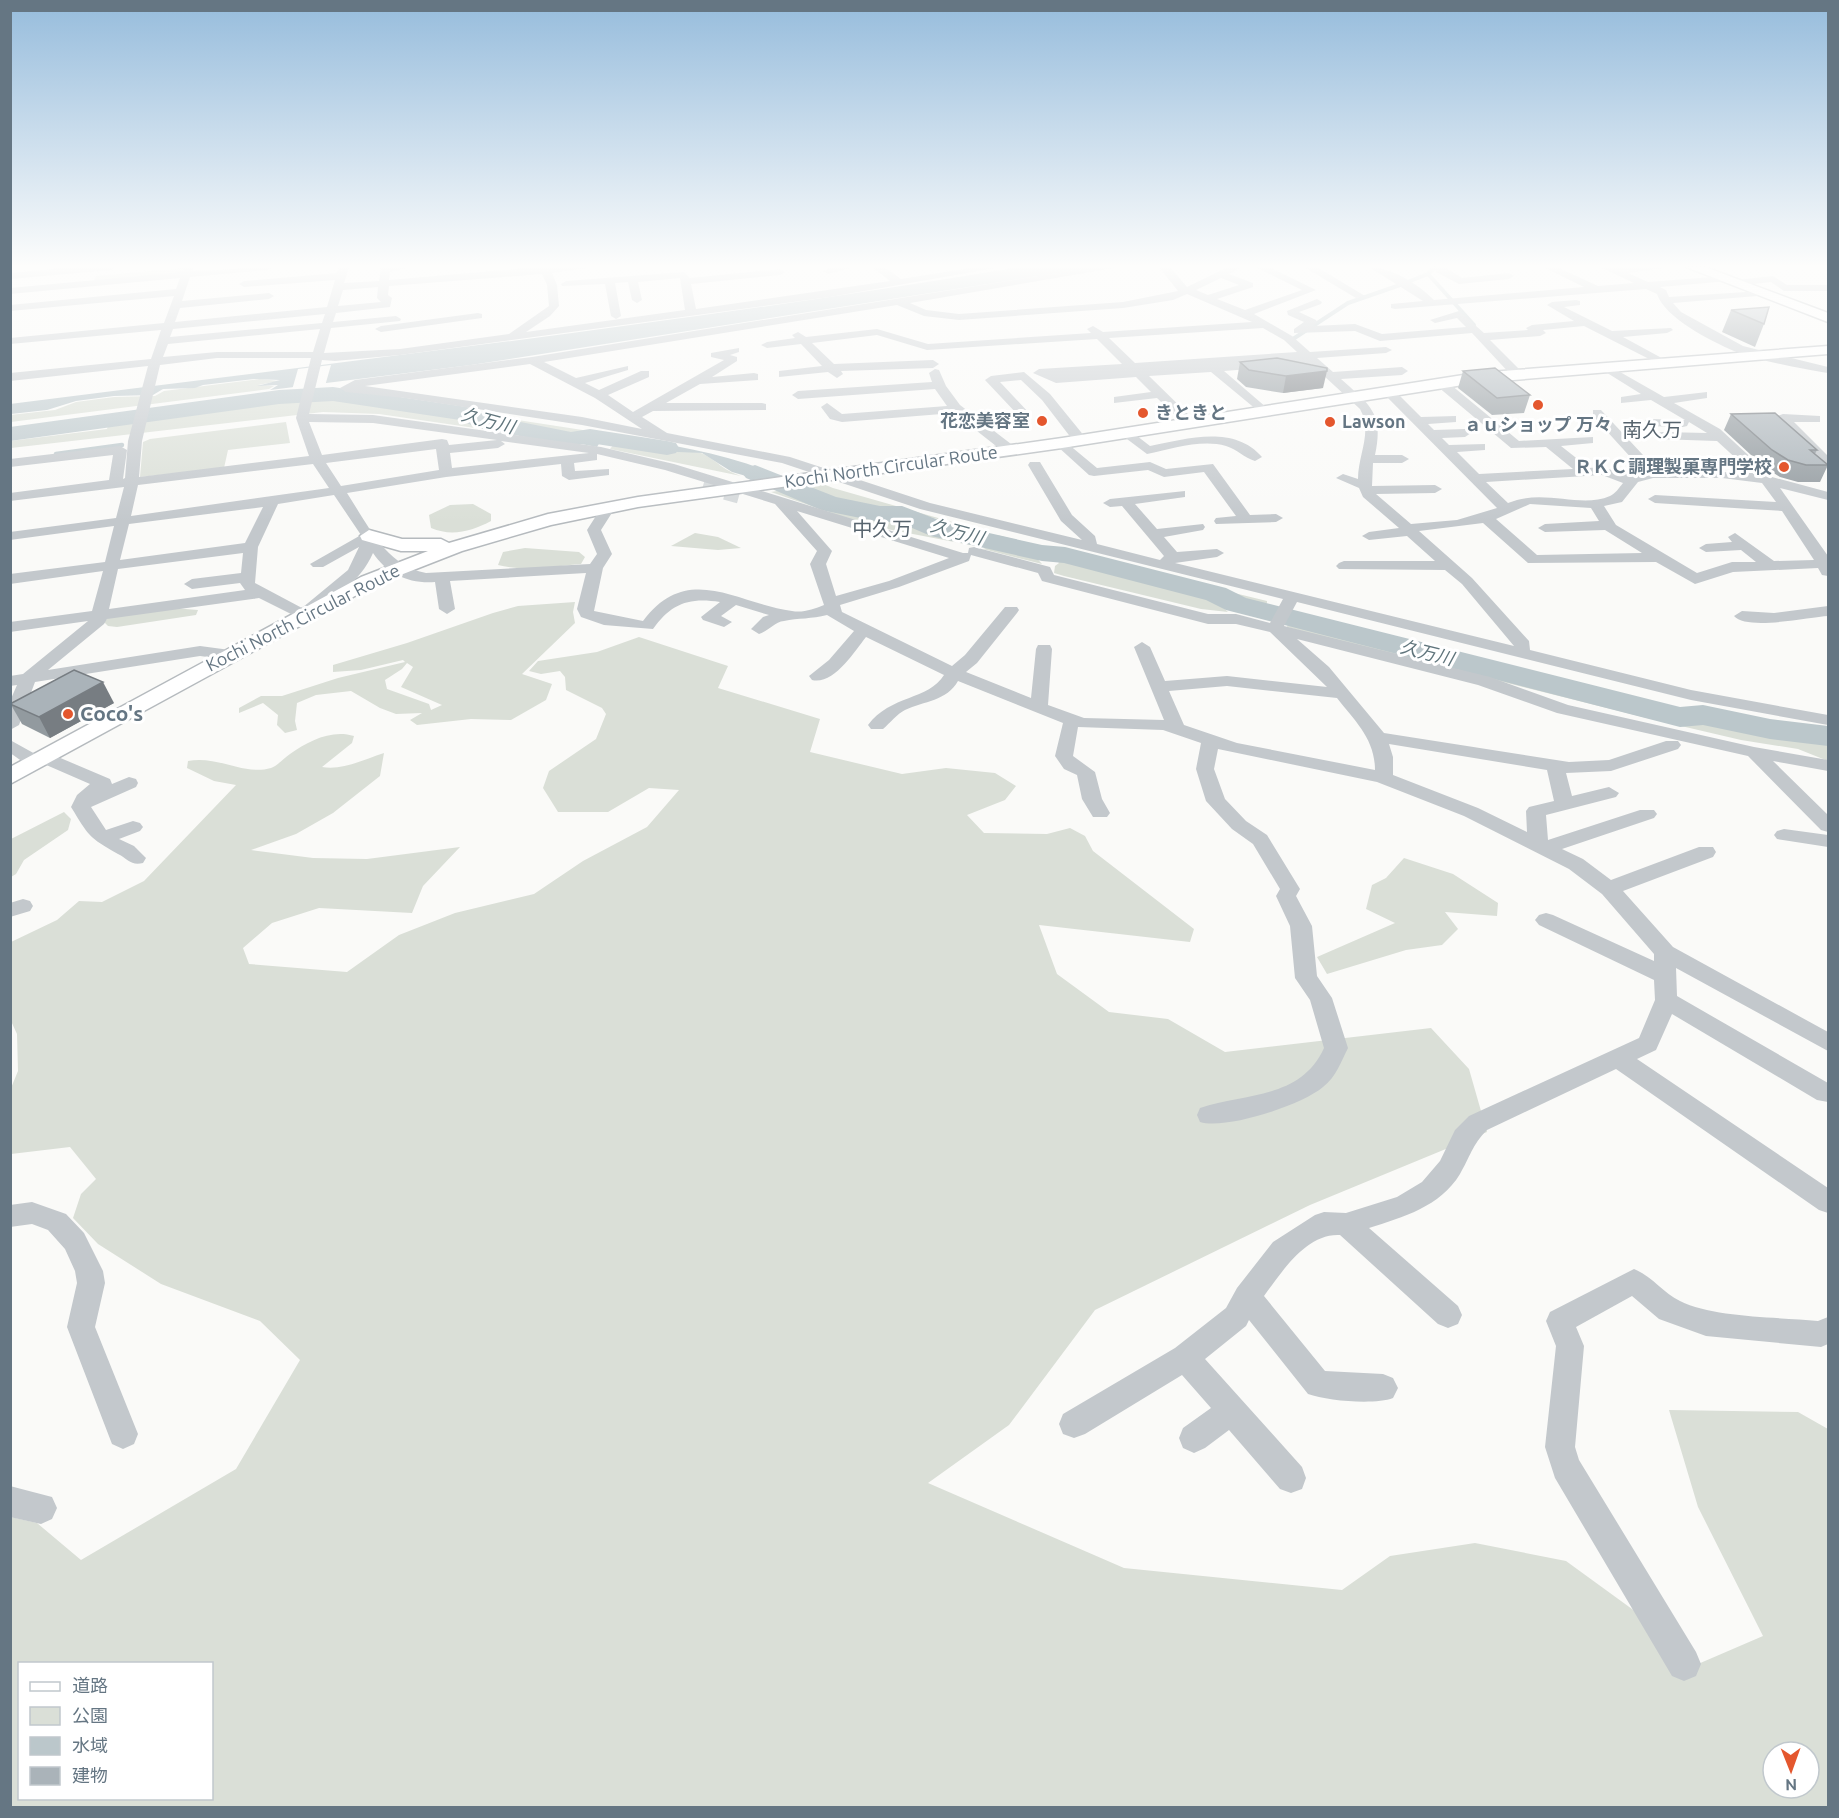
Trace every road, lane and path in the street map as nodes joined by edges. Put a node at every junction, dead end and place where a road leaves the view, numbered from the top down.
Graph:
1 (157, 352) edge
2 (320, 352) edge
3 (402, 352) edge
4 (465, 352) edge
5 (584, 352) edge
6 (728, 352) edge
7 (815, 352) edge
8 (929, 352) edge
9 (1117, 352) edge
10 (1301, 352) edge
11 (1368, 352) edge
12 (1495, 352) edge
13 (1643, 352) edge
14 (1748, 352) edge
15 (1802, 352) edge
16 (818, 355) junction
17 (1758, 355) junction
18 (798, 358) dead end
19 (1307, 358) junction
20 (532, 360) junction
21 (154, 362) junction
22 (317, 362) junction
23 (1663, 362) junction
24 (933, 364) junction
25 (486, 365) junction
26 (1602, 366) junction
27 (595, 367) dead end
28 (1212, 367) junction
29 (624, 368) dead end
30 (831, 368) junction
31 (1135, 369) junction
32 (1828, 370) edge
33 (1401, 371) dead end
34 (558, 373) junction
35 (1516, 373) junction
36 (645, 374) dead end
37 (783, 374) dead end
38 (1328, 376) junction
39 (10, 377) edge
40 (754, 377) dead end
41 (697, 381) junction
42 (575, 382) junction
43 (1441, 383) junction
44 (939, 385) junction
45 (855, 391) junction
46 (1389, 392) junction
47 (1160, 394) junction
48 (1657, 394) junction
49 (599, 395) junction
50 (798, 395) dead end
51 (1703, 395) dead end
52 (1355, 398) junction
53 (1118, 400) dead end
54 (1625, 400) dead end
55 (651, 407) junction
56 (762, 407) dead end
57 (827, 407) dead end
58 (958, 409) junction
59 (1263, 411) junction
60 (1597, 413) dead end
61 (634, 416) junction
62 (1002, 417) dead end
63 (1761, 417) edge
64 (302, 418) junction
65 (1782, 418) junction
66 (1452, 419) dead end
67 (1816, 419) dead end
68 (1419, 421) junction
69 (1190, 423) junction
70 (1649, 423) dead end
71 (1701, 424) junction
72 (1128, 433) junction
73 (1465, 433) dead end
74 (1433, 434) junction
75 (662, 435) junction
76 (1662, 436) dead end
77 (1721, 437) junction
78 (1080, 440) junction
79 (1588, 440) dead end
80 (505, 443) dead end
81 (1062, 443) junction
82 (1549, 443) junction
83 (1516, 445) junction
84 (1448, 449) junction
85 (442, 450) junction
86 (1010, 450) junction
87 (613, 454) junction
88 (1255, 457) dead end
89 (1368, 459) junction
90 (1402, 459) dead end
91 (318, 460) junction
92 (567, 460) junction
93 (1683, 460) dead end
94 (1748, 461) junction
95 (10, 463) edge
96 (1828, 463) edge
97 (657, 464) junction
98 (1035, 465) dead end
99 (604, 472) dead end
100 (1587, 472) junction
101 (446, 473) junction
102 (1828, 473) edge
103 (1653, 474) junction
104 (829, 476) junction
105 (1343, 478) dead end
106 (1478, 478) junction
107 (1828, 479) edge
108 (1627, 480) junction
109 (1768, 481) junction
110 (132, 482) junction
111 (116, 484) junction
112 (703, 486) tunnel mouth
113 (1365, 488) junction
114 (1435, 489) dead end
115 (337, 490) junction
116 (744, 491) junction
117 (1180, 494) dead end
118 (1828, 496) edge
119 (10, 497) edge
120 (1655, 499) dead end
121 (779, 500) junction
122 (273, 501) junction
123 (1594, 504) junction
124 (1785, 507) junction
125 (608, 508) junction
126 (1506, 509) junction
127 (1276, 518) dead end
128 (1486, 518) junction
129 (1246, 520) junction
130 (122, 521) junction
131 (1221, 521) dead end
132 (1609, 525) junction
133 (1198, 527) dead end
134 (1545, 528) dead end
135 (1408, 530) junction
136 (1153, 534) junction
137 (10, 536) edge
138 (369, 536) junction
139 (1369, 536) dead end
140 (485, 538) junction
141 (251, 547) junction
142 (1089, 547) junction
143 (1706, 548) dead end
144 (972, 552) junction
145 (1217, 553) dead end
146 (1659, 557) junction
147 (819, 558) junction
148 (1168, 561) junction
149 (318, 564) dead end
150 (111, 565) junction
151 (1449, 565) junction
152 (1827, 565) edge
153 (1344, 566) dead end
154 (1770, 566) junction
155 (395, 568) junction
156 (595, 568) junction
157 (539, 571) junction
158 (248, 577) junction
159 (442, 577) junction
160 (10, 579) edge
161 (192, 584) dead end
162 (537, 588) dead end
163 (260, 593) junction
164 (1291, 599) junction
165 (732, 600) junction
166 (831, 605) junction
167 (447, 609) dead end
168 (1011, 610) dead end
169 (1828, 611) edge
170 (100, 614) junction
171 (303, 615) junction
172 (1742, 615) dead end
173 (795, 620) junction
174 (724, 622) dead end
175 (1275, 626) junction
176 (10, 627) edge
177 (759, 629) dead end
178 (864, 629) junction
179 (1142, 648) dead end
180 (1044, 649) dead end
181 (1521, 653) junction
182 (230, 655) junction
183 (954, 673) junction
184 (818, 676) dead end
185 (28, 678) junction
186 (10, 681) edge
187 (1159, 687) junction
188 (1343, 694) junction
189 (1039, 708) junction
190 (1074, 720) junction
191 (1828, 720) edge
192 (10, 725) edge
193 (876, 725) dead end
194 (1176, 728) junction
195 (1378, 737) junction
196 (1210, 742) junction
197 (10, 744) edge
198 (1672, 745) dead end
199 (1754, 752) junction
200 (40, 760) junction
201 (1828, 765) edge
202 (1555, 766) junction
203 (10, 777) edge
204 (1384, 778) junction
205 (129, 783) dead end
206 (1610, 793) dead end
207 (1564, 804) junction
208 (81, 807) junction
209 (1100, 813) dead end
210 (1647, 814) dead end
211 (1828, 826) edge
212 (133, 827) dead end
213 (1784, 835) dead end
214 (102, 838) junction
215 (1828, 841) edge
216 (1542, 845) junction
217 (1706, 852) dead end
218 (136, 858) dead end
219 (1609, 889) junction
220 (1546, 920) dead end
221 (1665, 976) junction
222 (1824, 1036) edge
223 (1619, 1059) junction
224 (1826, 1093) dead end
225 (1209, 1115) dead end
226 (1828, 1202) edge
227 (10, 1216) edge
228 (1346, 1224) junction
229 (1247, 1298) junction
230 (1448, 1315) dead end
231 (1828, 1330) edge
232 (1185, 1357) junction
233 (1383, 1388) dead end
234 (1232, 1410) junction
235 (1074, 1424) dead end
236 (123, 1434) dead end
237 (1194, 1438) dead end
238 (1291, 1478) dead end
239 (10, 1501) edge
240 (41, 1508) dead end
241 (1684, 1664) dead end

1 - 21 street
2 - 22 street
3 - 22 street
4 - 25 street
5 - 20 street
6 - 41 street
7 - 16 street
8 - 24 street
9 - 31 street
10 - 19 street
11 - 19 street
12 - 35 street
13 - 23 street
14 - 17 street
15 - 17 main road, Kochi North Circular Route
16 - 18 street
16 - 30 street
17 - 23 main road, Kochi North Circular Route
17 - 32 street
19 - 28 street
19 - 31 street
19 - 38 street
20 - 25 street
20 - 34 street
21 - 22 street
21 - 39 street
21 - 110 street
22 - 64 street
23 - 26 main road, Kochi North Circular Route
24 - 30 street
24 - 44 street
25 - 75 street
26 - 35 main road, Kochi North Circular Route
26 - 48 street
27 - 34 street
28 - 31 street
28 - 59 street
29 - 42 street
30 - 37 street
30 - 45 street
31 - 31 street
31 - 47 street
33 - 38 street
34 - 42 street
35 - 43 main road, Kochi North Circular Route
36 - 49 street
38 - 52 street
40 - 41 street
41 - 55 street
42 - 49 street
43 - 46 main road, Kochi North Circular Route
43 - 83 street
44 - 45 street
44 - 58 street
45 - 50 street
46 - 52 main road, Kochi North Circular Route
46 - 68 street
47 - 53 street
47 - 69 street
48 - 51 street
48 - 54 street
48 - 71 street
49 - 61 street
52 - 59 main road, Kochi North Circular Route
52 - 89 street
55 - 56 street
55 - 61 street
57 - 58 street
58 - 86 street
59 - 69 main road, Kochi North Circular Route
60 - 103 street
61 - 75 street
62 - 78 street
63 - 65 street
64 - 87 street
64 - 91 street
65 - 67 street
65 - 96 street
66 - 68 street
68 - 74 street
69 - 72 main road, Kochi North Circular Route
70 - 71 street
71 - 77 street
72 - 78 main road, Kochi North Circular Route
72 - 88 street
73 - 74 street
74 - 84 street
75 - 104 street
76 - 77 street
77 - 94 street
78 - 81 main road, Kochi North Circular Route
79 - 82 street
80 - 85 street
81 - 86 main road, Kochi North Circular Route
81 - 129 street
82 - 83 street
82 - 100 street
83 - 84 street
84 - 106 street
85 - 91 street
85 - 101 street
86 - 104 main road, Kochi North Circular Route
87 - 92 street
87 - 97 street
89 - 90 street
89 - 113 street
91 - 110 street
91 - 115 street
92 - 99 street
92 - 101 street
93 - 94 street
94 - 109 street
95 - 111 street
97 - 112 street
97 - 116 street
98 - 142 street
100 - 106 street
100 - 108 street
101 - 115 street
102 - 107 street
103 - 108 street
103 - 109 street
104 - 116 main road, Kochi North Circular Route
104 - 142 street
105 - 113 street
106 - 126 street
108 - 123 street
109 - 118 street
109 - 124 street
110 - 111 street
110 - 130 street
111 - 119 street
113 - 114 street
113 - 135 street
115 - 122 street
115 - 138 street
116 - 121 street
116 - 125 main road, Kochi North Circular Route
116 - 147 street
117 - 136 street
120 - 124 street
121 - 144 street
121 - 147 street
122 - 130 street
122 - 141 street
123 - 126 street
123 - 132 street
124 - 152 street
125 - 140 main road, Kochi North Circular Route
125 - 156 street
126 - 128 street
127 - 129 street
128 - 135 street
128 - 146 street
129 - 131 street
130 - 137 street
130 - 150 street
132 - 134 street
132 - 146 street
133 - 136 street
135 - 139 street
135 - 151 street
136 - 148 street
138 - 140 main road
138 - 149 street
138 - 155 street
138 - 171 street
140 - 155 main road, Kochi North Circular Route
141 - 150 street
141 - 158 street
142 - 148 street
143 - 154 street
144 - 166 street
144 - 175 street
145 - 148 street
146 - 154 street
147 - 166 street
148 - 164 street
150 - 160 street
150 - 170 street
151 - 153 street
151 - 181 street
152 - 154 street
155 - 159 street
155 - 171 main road, Kochi North Circular Route
156 - 157 street
156 - 165 street
157 - 159 street
157 - 162 street
158 - 161 street
158 - 163 street
159 - 167 street
163 - 170 street
163 - 171 street
164 - 175 street
164 - 181 street
165 - 173 street
165 - 174 street
166 - 173 street
166 - 178 street
168 - 183 street
169 - 172 street
170 - 176 street
170 - 185 street
171 - 182 main road, Kochi North Circular Route
173 - 177 street
175 - 188 street
175 - 199 street
178 - 183 street
178 - 184 street
179 - 187 street
180 - 189 street
181 - 191 street
182 - 185 street
182 - 200 main road, Kochi North Circular Route
183 - 189 street
183 - 193 street
185 - 186 street
185 - 192 street
187 - 188 street
187 - 194 street
188 - 195 street
189 - 190 street
190 - 194 street
190 - 209 street
194 - 196 street
195 - 202 street
195 - 204 street
196 - 204 street
196 - 225 street
197 - 200 street
198 - 202 street
199 - 201 street
199 - 211 street
200 - 203 main road, Kochi North Circular Route
200 - 208 street
202 - 207 street
204 - 216 street
205 - 208 street
206 - 207 street
207 - 216 street
208 - 214 street
210 - 216 street
212 - 214 street
213 - 215 street
214 - 218 street
216 - 219 street
217 - 219 street
219 - 221 street
220 - 221 street
221 - 222 street
221 - 223 street
221 - 224 street
223 - 226 street
223 - 228 street
227 - 236 street
228 - 229 street
228 - 230 street
229 - 232 street
229 - 233 street
231 - 241 street
232 - 234 street
232 - 235 street
234 - 237 street
234 - 238 street
239 - 240 street

